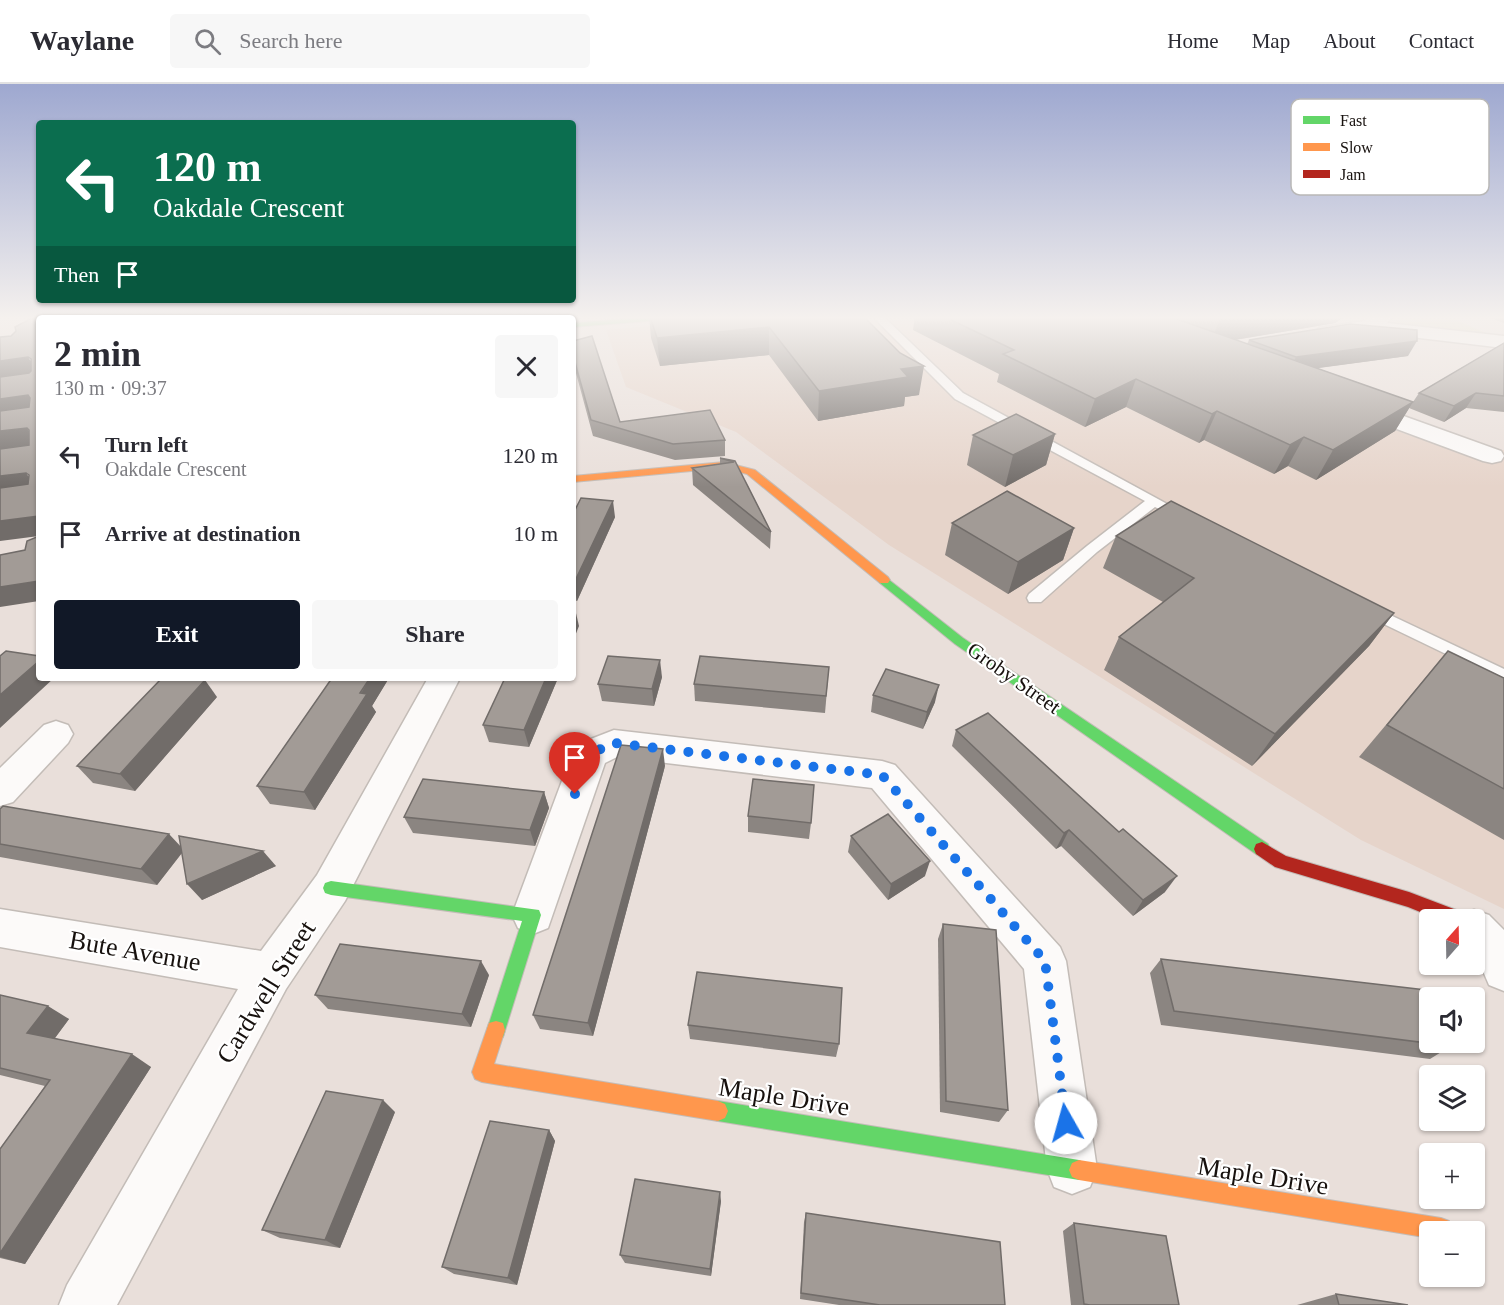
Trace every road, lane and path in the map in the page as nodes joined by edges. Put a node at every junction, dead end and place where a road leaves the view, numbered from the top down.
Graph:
1 (935, 373) edge
2 (1339, 400) edge
3 (1498, 458) edge
4 (576, 479) edge
5 (1154, 501) junction
6 (1193, 522) edge
7 (1035, 598) dead end
8 (1358, 604) edge
9 (1504, 676) edge
10 (442, 681) edge
11 (56, 734) dead end
12 (0, 791) edge
13 (331, 888) junction
14 (1432, 909) edge
15 (533, 915) junction
16 (0, 928) edge
17 (1485, 940) edge
18 (1504, 970) edge
19 (271, 974) junction
20 (1072, 1169) junction
21 (1419, 1225) edge
22 (87, 1305) edge

1 - 5 lane
2 - 3 street
4 - 14 street, Groby Street
5 - 6 lane
5 - 7 lane
8 - 9 lane
10 - 13 street, Cardwell Street
11 - 12 street
13 - 15 street
13 - 19 street, Cardwell Street
15 - 20 street, Maple Drive
15 - 20 street
16 - 19 street, Bute Avenue
17 - 18 street
19 - 22 street, Cardwell Street
20 - 21 street, Maple Drive

